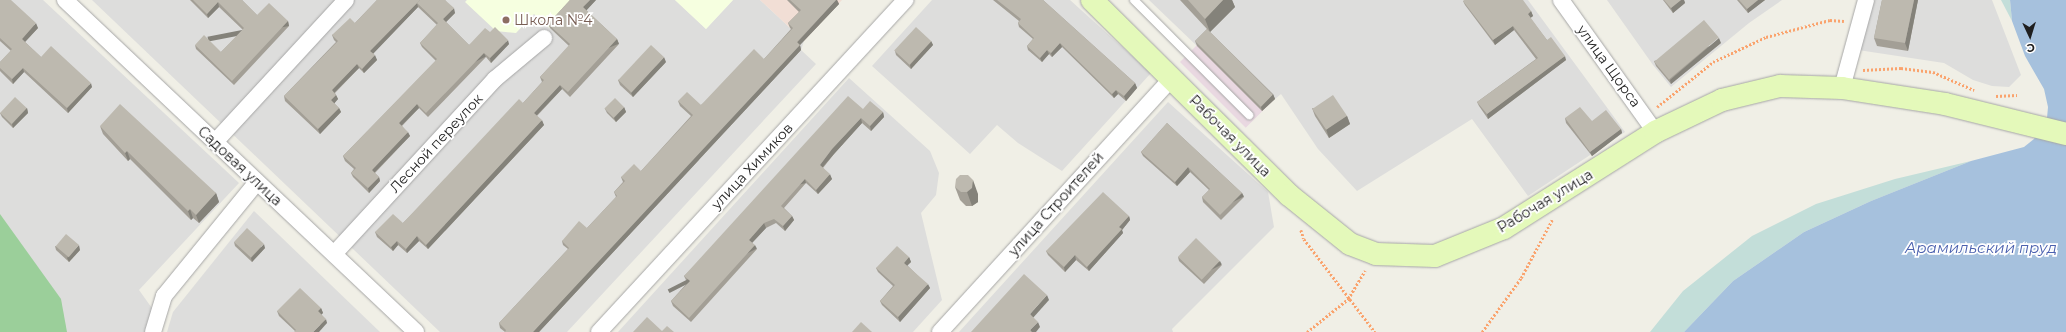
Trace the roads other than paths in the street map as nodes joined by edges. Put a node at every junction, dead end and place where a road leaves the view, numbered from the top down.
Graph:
1 (65, 0) edge
2 (346, 0) edge
3 (1092, 0) edge
4 (1134, 0) edge
5 (1561, 0) edge
6 (1866, 0) edge
7 (901, 1) edge
8 (544, 38) dead end
9 (1172, 78) junction
10 (1844, 79) junction
11 (1249, 115) dead end
12 (1650, 124) junction
13 (2066, 134) edge
14 (215, 142) junction
15 (257, 182) junction
16 (334, 254) junction
17 (153, 332) edge
18 (416, 332) edge
19 (599, 332) edge
20 (940, 332) edge

1 - 14 street, Садовая улица
2 - 14 street
3 - 9 main road, Рабочая улица
4 - 11 lane
5 - 12 street, улица Щорса
6 - 10 street
7 - 19 street, улица Химиков
8 - 16 street, Лесной переулок
9 - 12 main road, Рабочая улица
9 - 20 street, улица Строителей
10 - 12 main road, Рабочая улица
10 - 13 main road, Рабочая улица
14 - 15 street, Садовая улица
15 - 16 street, Садовая улица
15 - 17 street
16 - 18 street, Садовая улица

